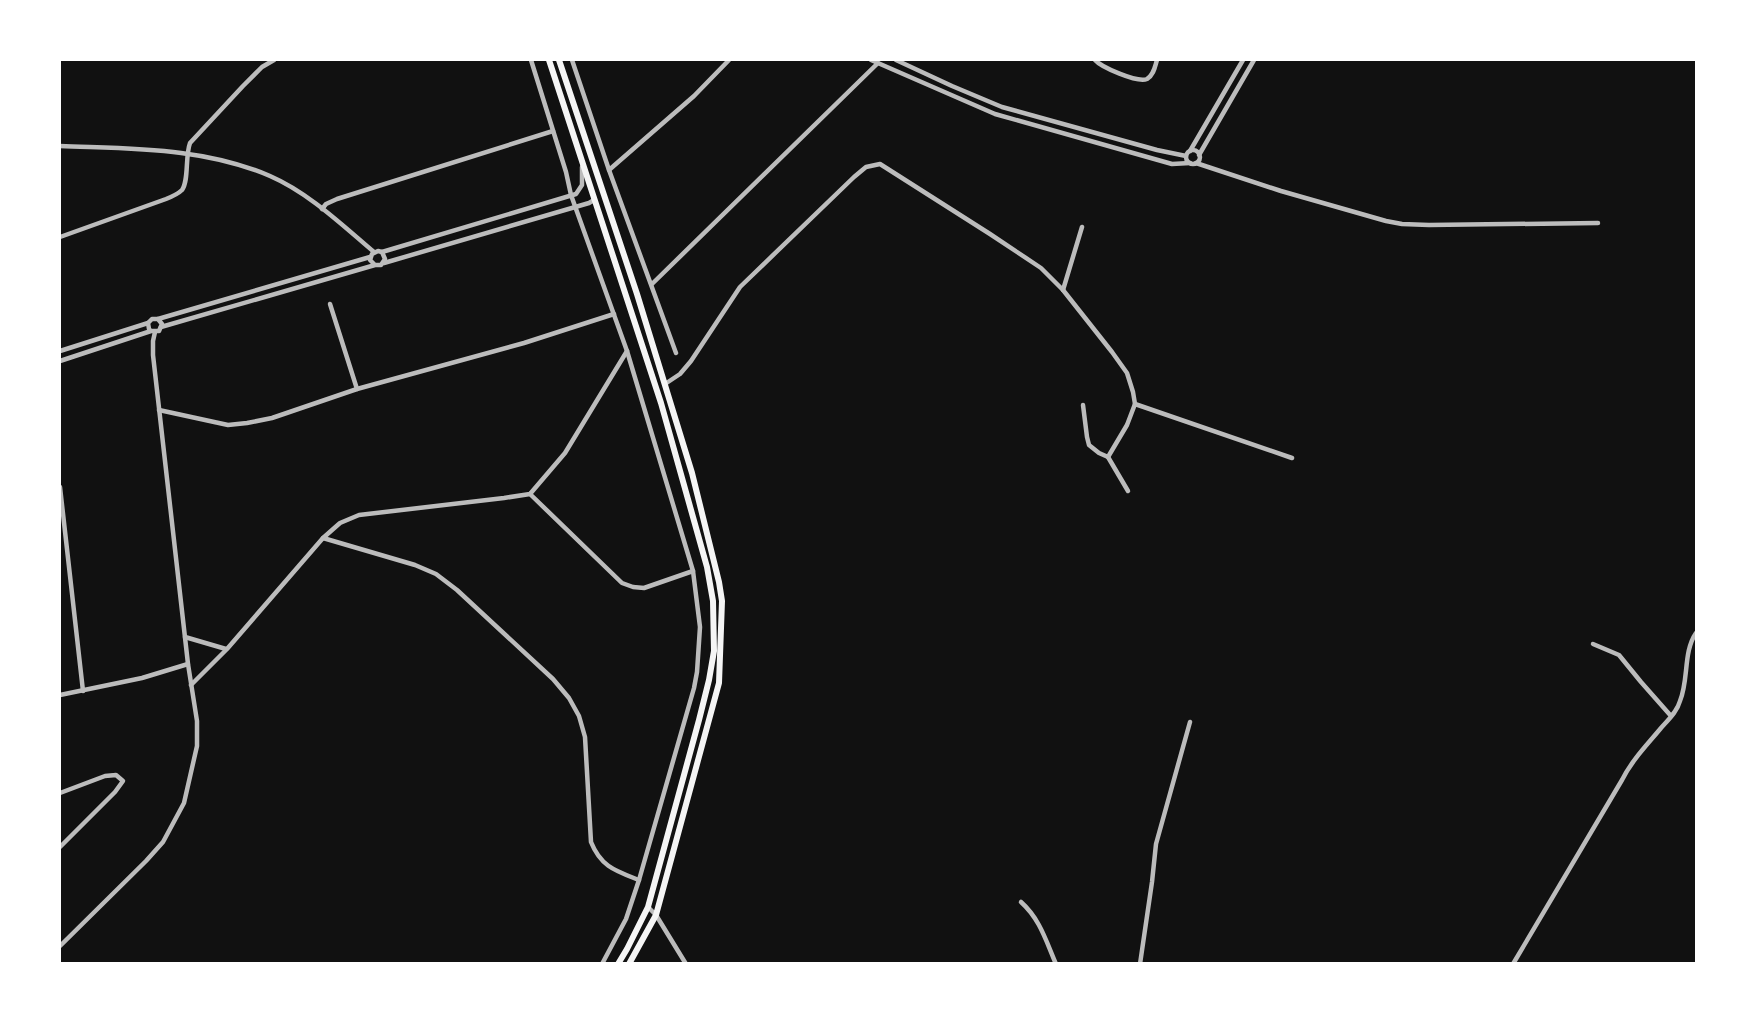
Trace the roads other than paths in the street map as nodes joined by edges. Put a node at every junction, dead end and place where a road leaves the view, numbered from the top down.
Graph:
1 (274, 60) edge
2 (531, 60) edge
3 (549, 60) edge
4 (559, 60) edge
5 (572, 60) edge
6 (729, 60) edge
7 (887, 60) edge
8 (897, 60) edge
9 (1095, 60) edge
10 (1157, 60) edge
11 (1243, 60) edge
12 (1254, 60) edge
13 (876, 61) edge
14 (553, 131) junction
15 (60, 146) edge
16 (187, 152) junction
17 (1188, 154) junction
18 (1199, 155) junction
19 (582, 163) junction
20 (1193, 163) junction
21 (609, 170) junction
22 (598, 175) junction
23 (571, 195) junction
24 (594, 200) junction
25 (575, 206) junction
26 (322, 209) junction
27 (1598, 223) dead end
28 (1082, 227) dead end
29 (60, 237) edge
30 (382, 252) junction
31 (372, 254) junction
32 (384, 263) junction
33 (375, 265) junction
34 (652, 284) junction
35 (1063, 290) junction
36 (330, 303) dead end
37 (614, 314) junction
38 (158, 319) junction
39 (148, 323) junction
40 (161, 327) junction
41 (153, 331) junction
42 (60, 351) edge
43 (627, 351) junction
44 (676, 353) dead end
45 (60, 361) edge
46 (665, 384) junction
47 (357, 389) junction
48 (1135, 404) junction
49 (1083, 405) dead end
50 (159, 410) junction
51 (1108, 457) junction
52 (1292, 458) dead end
53 (60, 487) edge
54 (1128, 491) dead end
55 (530, 494) junction
56 (323, 538) junction
57 (693, 571) junction
58 (1696, 633) edge
59 (185, 636) junction
60 (1593, 644) dead end
61 (227, 649) junction
62 (188, 664) junction
63 (191, 685) junction
64 (83, 691) junction
65 (60, 695) edge
66 (1671, 716) junction
67 (1190, 722) dead end
68 (60, 793) edge
69 (60, 847) edge
70 (639, 880) junction
71 (1021, 901) dead end
72 (648, 906) junction
73 (656, 915) junction
74 (60, 946) edge
75 (602, 964) edge
76 (618, 964) edge
77 (629, 964) edge
78 (686, 964) edge
79 (1056, 964) edge
80 (1140, 964) edge
81 (1513, 964) edge

1 - 16 street
2 - 14 street
3 - 19 main road
4 - 22 main road
5 - 21 street
6 - 21 street
7 - 13 street
8 - 17 street
9 - 10 street
11 - 17 street
12 - 18 street
13 - 20 street
13 - 34 street
14 - 23 street
14 - 26 street
15 - 16 street
16 - 26 street
16 - 29 street
17 - 18 street
17 - 20 street
18 - 20 street
19 - 23 street
19 - 24 main road
20 - 27 street
21 - 34 street
22 - 24 main road
22 - 46 main road
23 - 25 street
23 - 30 street
24 - 25 street
24 - 72 main road
25 - 32 street
25 - 37 street
26 - 31 street
28 - 35 street
30 - 31 street
30 - 32 street
31 - 33 street
31 - 38 street
32 - 33 street
33 - 40 street
34 - 44 street
35 - 46 street
35 - 48 street
36 - 47 street
37 - 43 street
37 - 47 street
38 - 39 street
38 - 40 street
39 - 41 street
39 - 42 street
40 - 41 street
41 - 45 street
41 - 50 street
43 - 55 street
43 - 57 street
46 - 73 main road
47 - 50 street
48 - 51 street
48 - 52 street
49 - 51 street
50 - 59 street
51 - 54 street
53 - 64 street
55 - 56 street
55 - 57 street
56 - 61 street
56 - 70 street
57 - 70 street
58 - 66 street
59 - 61 street
59 - 62 street
60 - 66 street
61 - 63 street
62 - 63 street
62 - 64 street
63 - 74 street
64 - 65 street
66 - 81 street
67 - 80 street
68 - 69 street
70 - 75 street
71 - 79 street
72 - 73 street
72 - 76 main road
73 - 77 main road
73 - 78 street

